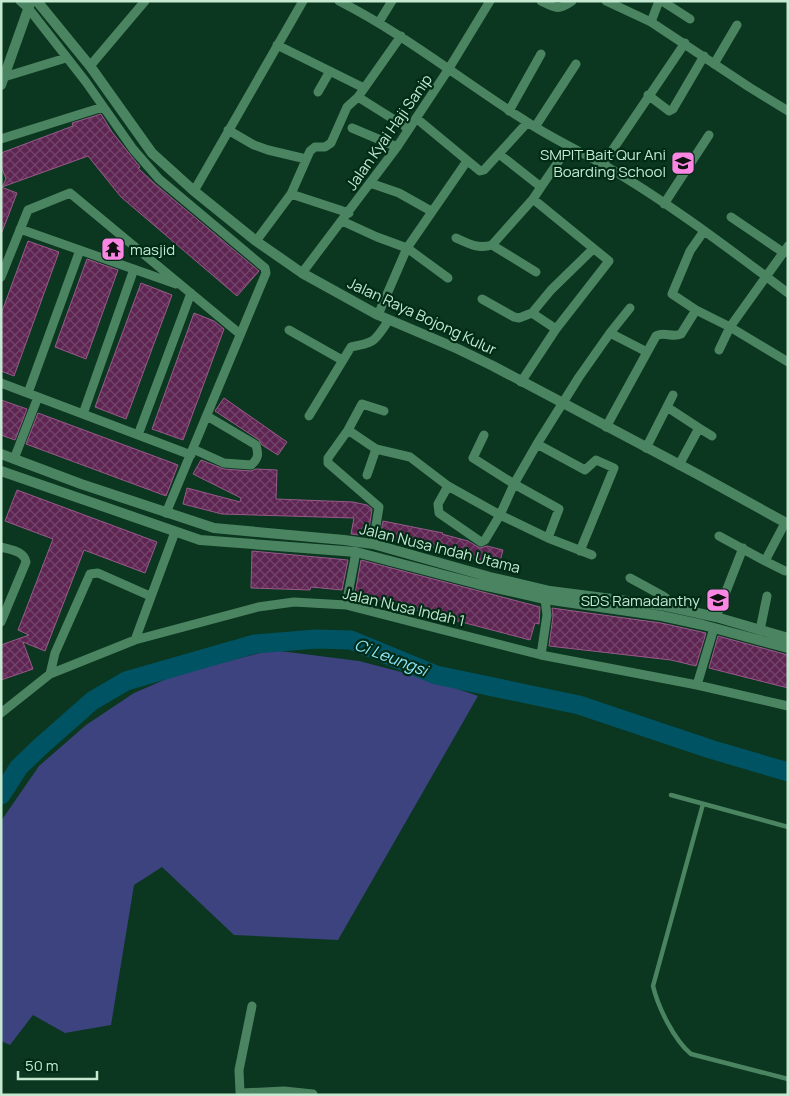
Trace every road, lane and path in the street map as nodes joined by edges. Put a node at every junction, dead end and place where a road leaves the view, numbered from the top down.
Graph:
1 (20, 1) edge
2 (37, 1) edge
3 (303, 1) edge
4 (392, 1) edge
5 (490, 1) edge
6 (540, 1) edge
7 (572, 1) edge
8 (606, 1) edge
9 (660, 1) edge
10 (345, 2) edge
11 (140, 3) edge
12 (30, 5) edge
13 (690, 19) dead end
14 (379, 22) junction
15 (652, 22) junction
16 (737, 25) dead end
17 (401, 36) junction
18 (684, 43) junction
19 (277, 45) junction
20 (541, 54) dead end
21 (704, 56) junction
22 (66, 58) junction
23 (576, 64) dead end
24 (714, 64) junction
25 (90, 66) junction
26 (448, 70) junction
27 (330, 71) junction
28 (3, 81) edge
29 (364, 88) junction
30 (318, 92) dead end
31 (648, 95) junction
32 (358, 97) junction
33 (103, 107) junction
34 (509, 110) junction
35 (788, 111) edge
36 (416, 118) junction
37 (531, 125) junction
38 (352, 128) dead end
39 (409, 129) junction
40 (228, 130) junction
41 (710, 135) dead end
42 (1, 139) edge
43 (569, 146) junction
44 (397, 147) junction
45 (499, 154) junction
46 (306, 159) junction
47 (467, 161) junction
48 (603, 164) junction
49 (370, 183) junction
50 (541, 187) junction
51 (194, 191) junction
52 (291, 194) junction
53 (533, 199) junction
54 (664, 204) junction
55 (431, 211) junction
56 (349, 212) junction
57 (731, 217) dead end
58 (342, 221) junction
59 (20, 229) junction
60 (704, 231) junction
61 (456, 238) dead end
62 (256, 241) junction
63 (492, 245) junction
64 (407, 248) junction
65 (593, 249) junction
66 (786, 249) edge
67 (80, 250) junction
68 (134, 269) junction
69 (536, 272) dead end
70 (302, 273) junction
71 (2, 274) edge
72 (765, 276) junction
73 (448, 278) dead end
74 (183, 286) junction
75 (788, 292) edge
76 (191, 293) junction
77 (482, 299) dead end
78 (630, 308) dead end
79 (696, 310) junction
80 (532, 313) junction
81 (378, 315) junction
82 (389, 320) junction
83 (730, 327) junction
84 (556, 329) junction
85 (289, 330) dead end
86 (610, 333) junction
87 (240, 334) junction
88 (719, 350) dead end
89 (646, 352) junction
90 (342, 360) junction
91 (788, 362) edge
92 (521, 382) junction
93 (1, 383) edge
94 (28, 393) junction
95 (673, 395) dead end
96 (38, 397) junction
97 (562, 404) junction
98 (667, 407) junction
99 (384, 410) dead end
100 (83, 414) junction
101 (207, 416) junction
102 (309, 416) dead end
103 (606, 427) junction
104 (700, 428) junction
105 (348, 430) junction
106 (138, 435) junction
107 (484, 436) dead end
108 (712, 436) dead end
109 (537, 444) junction
110 (646, 448) junction
111 (376, 449) junction
112 (192, 452) junction
113 (1, 454) edge
114 (14, 459) junction
115 (679, 465) junction
116 (2, 475) edge
117 (367, 475) dead end
118 (514, 484) junction
119 (448, 486) junction
120 (166, 513) junction
121 (500, 515) junction
122 (787, 524) edge
123 (175, 532) junction
124 (719, 536) dead end
125 (548, 538) junction
126 (373, 544) junction
127 (1, 546) edge
128 (743, 548) junction
129 (580, 550) junction
130 (356, 552) junction
131 (592, 555) dead end
132 (412, 561) junction
133 (765, 561) junction
134 (785, 571) dead end
135 (630, 578) dead end
136 (150, 596) junction
137 (767, 596) dead end
138 (545, 599) junction
139 (346, 605) junction
140 (666, 606) junction
141 (716, 617) junction
142 (1, 622) edge
143 (714, 628) junction
144 (760, 630) junction
145 (788, 638) edge
146 (134, 640) junction
147 (788, 648) edge
148 (541, 655) junction
149 (50, 674) junction
150 (697, 685) junction
151 (788, 706) edge
152 (1, 713) edge
153 (671, 795) dead end
154 (703, 804) junction
155 (788, 827) edge
156 (252, 1006) dead end
157 (788, 1079) edge
158 (239, 1093) edge
159 (315, 1094) edge

1 - 12 street
2 - 25 street, Jalan Raya Bojong Kulur
3 - 19 street
4 - 14 street
5 - 26 street, Jalan Kyai Haji Sanip
6 - 7 street
8 - 15 street
9 - 13 street
9 - 15 street
10 - 14 street
11 - 25 street
12 - 22 street
12 - 28 street
14 - 17 street
15 - 18 street
16 - 24 street
17 - 26 street
17 - 29 street
18 - 21 street
18 - 31 street
19 - 27 street
19 - 40 street
20 - 34 street
21 - 24 street
21 - 31 street
22 - 28 street
22 - 33 street
23 - 37 street
24 - 35 street
25 - 51 street, Jalan Raya Bojong Kulur
26 - 34 street
26 - 36 street, Jalan Kyai Haji Sanip
27 - 29 street
27 - 30 street
29 - 32 street
31 - 48 street
32 - 39 street
32 - 46 street
33 - 42 street
33 - 87 street
34 - 37 street
36 - 39 street, Jalan Kyai Haji Sanip
36 - 47 street
37 - 43 street
37 - 45 street
38 - 44 street
39 - 44 street, Jalan Kyai Haji Sanip
40 - 46 street
40 - 51 street
41 - 54 street
43 - 48 street
43 - 50 street
44 - 49 street, Jalan Kyai Haji Sanip
45 - 47 street
45 - 50 street
46 - 52 street
47 - 55 street
48 - 54 street
49 - 55 street
49 - 56 street, Jalan Kyai Haji Sanip
50 - 53 street
51 - 62 street, Jalan Raya Bojong Kulur
52 - 56 street
52 - 62 street
53 - 63 street
53 - 65 street
54 - 60 street
55 - 64 street
56 - 58 street, Jalan Kyai Haji Sanip
57 - 66 street
58 - 64 street
58 - 70 street, Jalan Kyai Haji Sanip
59 - 67 street
59 - 71 street
59 - 74 street
60 - 72 street
60 - 79 street
61 - 63 street
62 - 70 street, Jalan Raya Bojong Kulur
63 - 69 street
64 - 73 street
64 - 81 street
65 - 80 street
65 - 84 street
66 - 72 street
67 - 68 street
67 - 94 street
68 - 74 street
68 - 100 street
70 - 81 street, Jalan Raya Bojong Kulur
72 - 75 street
72 - 83 street
74 - 76 street
76 - 87 street
76 - 106 street
77 - 80 street
78 - 86 street
79 - 83 street
79 - 89 street
80 - 84 street
81 - 82 street, Jalan Raya Bojong Kulur
82 - 90 street
82 - 92 street, Jalan Raya Bojong Kulur
83 - 88 street
83 - 91 street
84 - 92 street
85 - 90 street
86 - 89 street
86 - 97 street
87 - 101 street
89 - 103 street
90 - 102 street
92 - 97 street, Jalan Raya Bojong Kulur
93 - 94 street
94 - 96 street
95 - 98 street
96 - 100 street
96 - 114 street
97 - 103 street, Jalan Raya Bojong Kulur
97 - 109 street
98 - 104 street
98 - 110 street
99 - 105 street
100 - 106 street
101 - 112 street
101 - 112 street
103 - 110 street, Jalan Raya Bojong Kulur
104 - 108 street
104 - 115 street
105 - 111 street
105 - 126 street
106 - 112 street
107 - 118 street
109 - 118 street
109 - 129 street
110 - 115 street, Jalan Raya Bojong Kulur
111 - 117 street
111 - 119 street
112 - 120 street
113 - 114 street, Jalan Nusa Indah Utama
114 - 120 street, Jalan Nusa Indah Utama
115 - 122 street, Jalan Raya Bojong Kulur
116 - 123 street, Jalan Nusa Indah Utama
118 - 121 street
118 - 125 street
119 - 121 street
119 - 121 street
120 - 126 street, Jalan Nusa Indah Utama
121 - 125 street
122 - 133 street
123 - 130 street, Jalan Nusa Indah Utama
123 - 136 street
124 - 128 street
125 - 129 street
126 - 132 street, Jalan Nusa Indah Utama
127 - 142 street
128 - 133 street
128 - 141 street
129 - 131 street
130 - 132 street, Jalan Nusa Indah Utama
130 - 139 street
132 - 138 street, Jalan Nusa Indah Utama
132 - 140 street, Jalan Nusa Indah Utama
133 - 134 street
135 - 140 street
136 - 146 street
136 - 149 street
137 - 144 street
138 - 143 street, Jalan Nusa Indah Utama
138 - 148 street
139 - 146 street, Jalan Nusa Indah 1
139 - 148 street, Jalan Nusa Indah 1
140 - 141 street, Jalan Nusa Indah Utama
141 - 144 street, Jalan Nusa Indah Utama
143 - 147 street, Jalan Nusa Indah Utama
143 - 150 street
144 - 145 street, Jalan Nusa Indah Utama
146 - 149 street, Jalan Nusa Indah 1
148 - 150 street, Jalan Nusa Indah 1
149 - 152 street, Jalan Nusa Indah 1
150 - 151 street, Jalan Nusa Indah 1
153 - 154 lane
154 - 155 lane
154 - 157 lane
156 - 158 street
158 - 159 street

